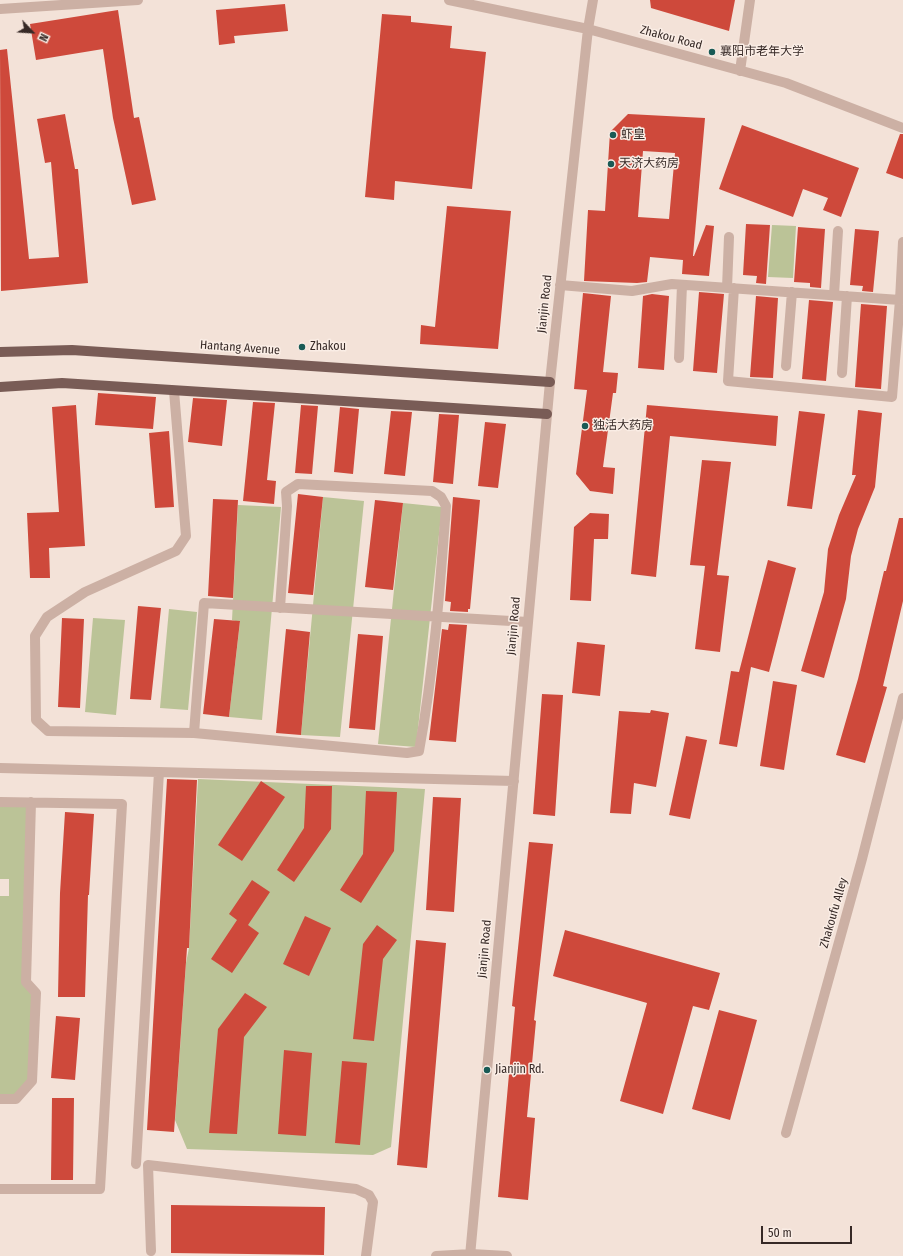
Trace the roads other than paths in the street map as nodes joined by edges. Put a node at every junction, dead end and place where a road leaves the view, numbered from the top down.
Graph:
1 (138, 0) edge
2 (449, 0) edge
3 (592, 0) edge
4 (750, 0) edge
5 (0, 9) edge
6 (588, 29) junction
7 (740, 71) junction
8 (903, 128) edge
9 (838, 231) dead end
10 (729, 237) dead end
11 (903, 242) edge
12 (902, 275) edge
13 (560, 284) junction
14 (682, 285) junction
15 (730, 288) junction
16 (792, 292) junction
17 (834, 295) junction
18 (847, 296) junction
19 (900, 300) junction
20 (0, 352) edge
21 (679, 358) dead end
22 (786, 366) dead end
23 (842, 373) dead end
24 (550, 382) junction
25 (0, 387) edge
26 (174, 391) junction
27 (547, 414) junction
28 (280, 608) junction
29 (437, 617) junction
30 (528, 622) junction
31 (903, 698) edge
32 (194, 733) junction
33 (0, 768) edge
34 (159, 772) junction
35 (514, 781) junction
36 (0, 802) edge
37 (30, 802) junction
38 (0, 1098) edge
39 (786, 1133) dead end
40 (136, 1164) dead end
41 (0, 1189) edge
42 (151, 1251) dead end
43 (471, 1255) edge
44 (366, 1256) edge
45 (436, 1256) edge
46 (507, 1256) edge

1 - 5 street
2 - 6 street, Zhakou Road
3 - 6 street, Jianjin Road
4 - 7 street
6 - 7 street, Zhakou Road
6 - 13 street, Jianjin Road
7 - 8 street, Zhakou Road
9 - 17 street
10 - 15 street
11 - 12 street
12 - 19 street
13 - 14 street
13 - 24 street, Jianjin Road
14 - 15 street
14 - 21 street
15 - 16 street
15 - 19 street
16 - 17 street
16 - 22 street
17 - 18 street
18 - 19 street
18 - 23 street
20 - 24 main road, Hantang Avenue
24 - 27 street, Jianjin Road
25 - 26 main road
26 - 27 main road
26 - 32 street
27 - 30 street, Jianjin Road
28 - 29 street
28 - 29 street
28 - 32 street
29 - 30 street
29 - 32 street
30 - 35 street, Jianjin Road
31 - 39 street, Zhakoufu Alley
33 - 34 street
34 - 35 street
34 - 40 street
35 - 43 street, Jianjin Road
36 - 37 street
37 - 38 street
37 - 41 street
42 - 44 street
43 - 45 street
43 - 46 street

